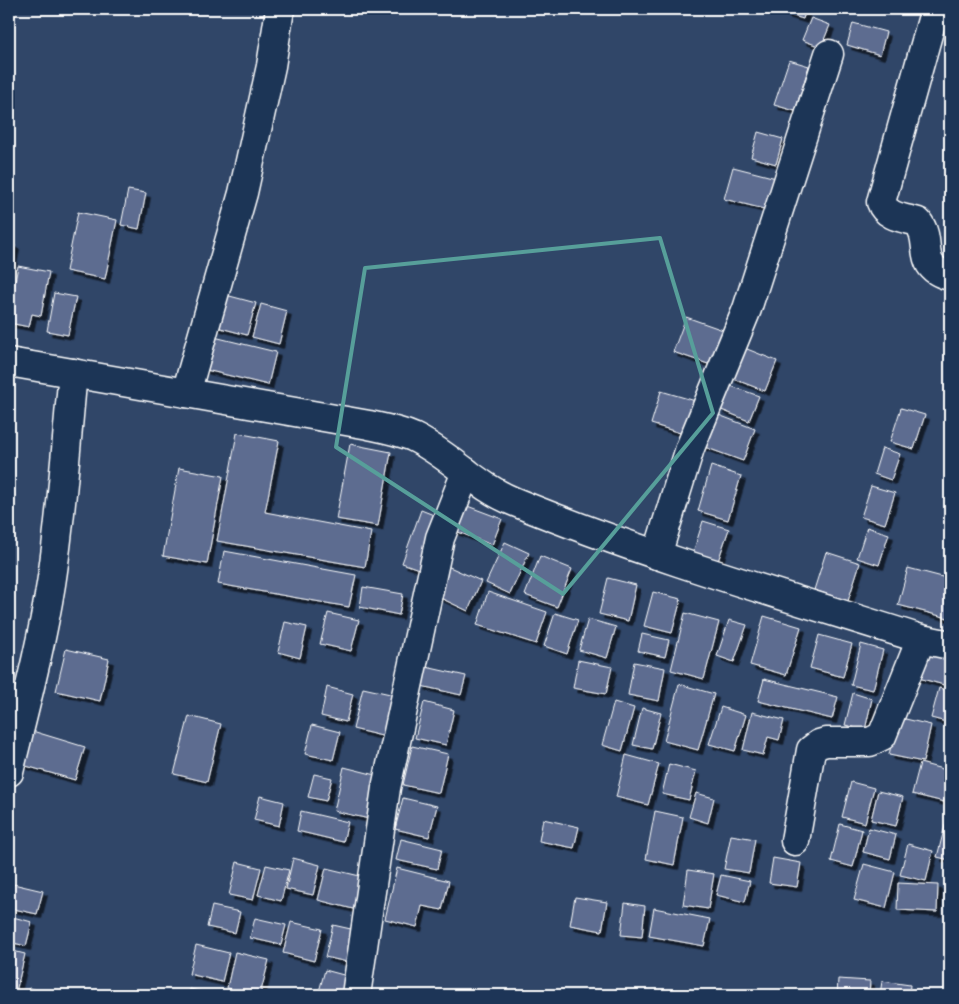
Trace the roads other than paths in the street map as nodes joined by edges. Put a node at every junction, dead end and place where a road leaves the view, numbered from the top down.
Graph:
1 (280, 9) edge
2 (935, 9) edge
3 (829, 54) dead end
4 (950, 276) edge
5 (9, 362) edge
6 (73, 373) junction
7 (186, 393) junction
8 (466, 472) junction
9 (657, 555) junction
10 (921, 639) junction
11 (950, 645) edge
12 (9, 772) edge
13 (795, 841) dead end
14 (356, 995) edge

1 - 7 street
2 - 4 street
3 - 9 street
5 - 6 street
6 - 7 street
6 - 12 street
7 - 8 street
8 - 9 street
8 - 14 street
9 - 10 street
10 - 11 street
10 - 13 street

